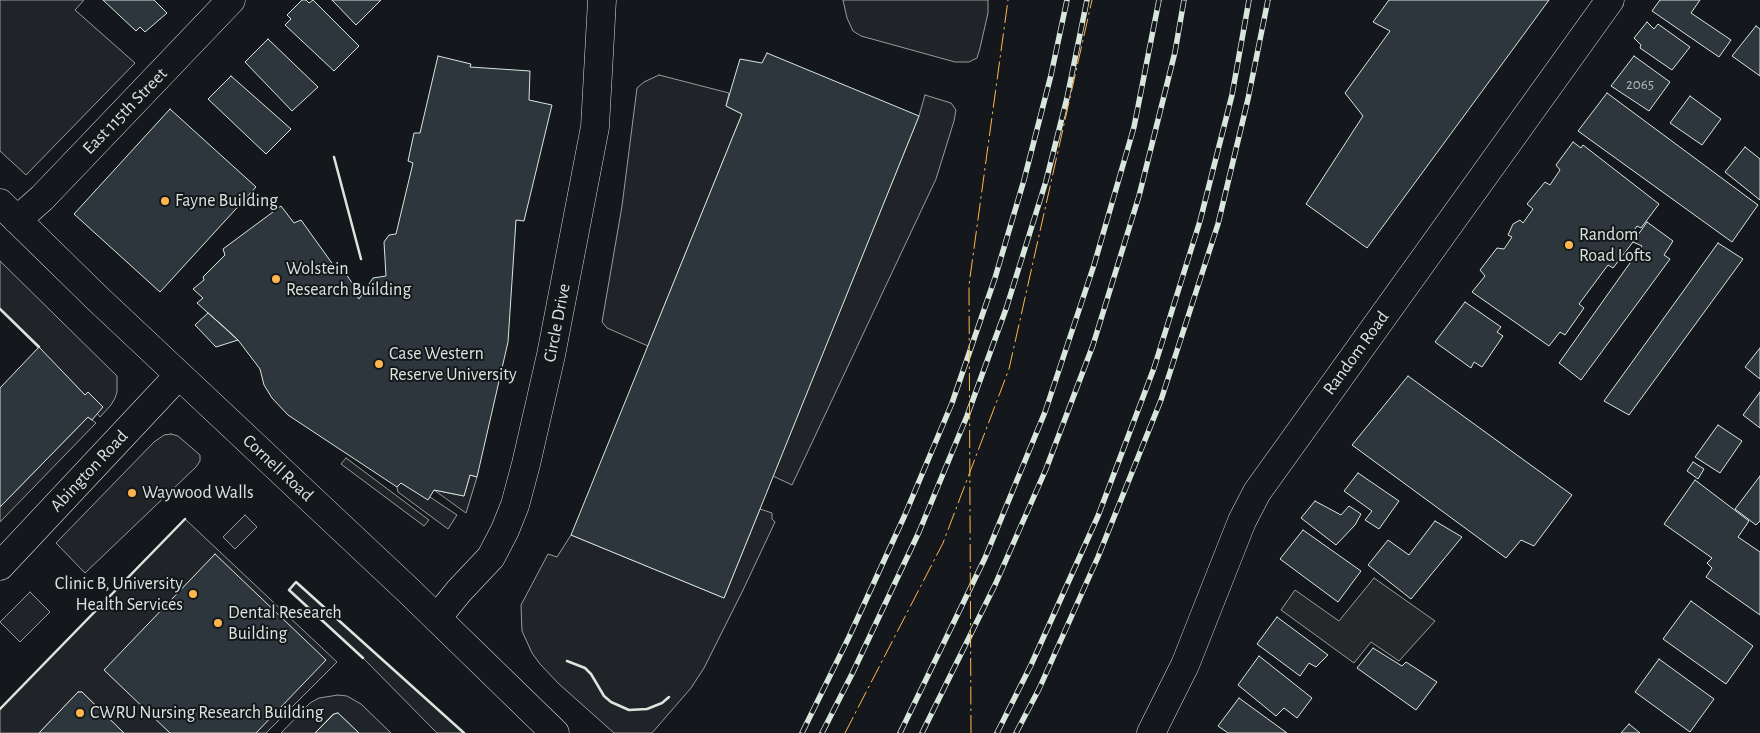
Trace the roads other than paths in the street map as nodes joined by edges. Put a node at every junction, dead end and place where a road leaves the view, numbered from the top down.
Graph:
1 (231, 0) edge
2 (602, 0) edge
3 (1610, 0) edge
4 (9, 211) edge
5 (179, 375) junction
6 (0, 566) edge
7 (437, 618) junction
8 (556, 733) edge
9 (1151, 733) edge

1 - 4 street, East 115th Street
2 - 7 street, Circle Drive
3 - 9 street, Random Road
4 - 5 street, Cornell Road
5 - 6 street, Abington Road
5 - 7 street, Cornell Road
7 - 8 street, Cornell Road

